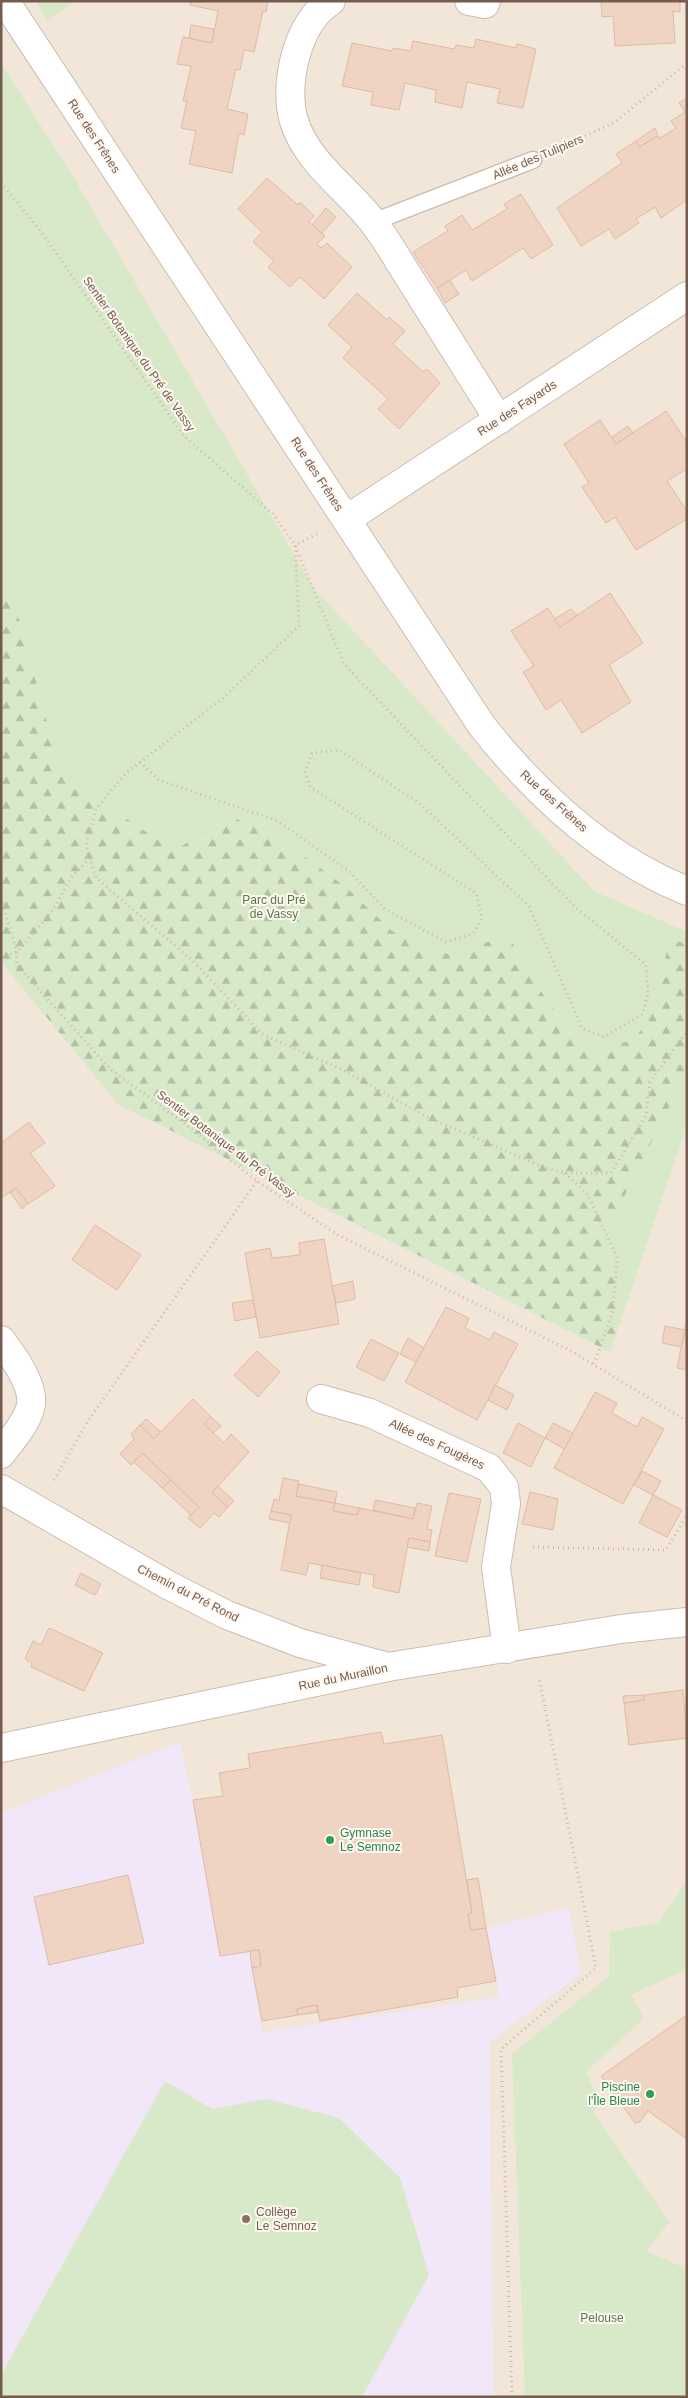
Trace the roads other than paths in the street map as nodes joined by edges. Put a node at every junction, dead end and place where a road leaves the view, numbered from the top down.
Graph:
1 (4, 1) edge
2 (331, 1) edge
3 (469, 1) edge
4 (486, 1) edge
5 (533, 160) road end
6 (373, 222) junction
7 (687, 296) edge
8 (499, 420) junction
9 (347, 519) junction
10 (687, 891) edge
11 (1, 1340) edge
12 (321, 1399) dead end
13 (1, 1454) edge
14 (1, 1489) edge
15 (687, 1622) edge
16 (507, 1649) junction
17 (388, 1667) junction
18 (1, 1748) edge

1 - 9 street, Rue des Frênes
2 - 6 street
3 - 4 street
5 - 6 lane, Allée des Tulipiers
6 - 8 street
7 - 8 street, Rue des Fayards
8 - 9 street, Rue des Fayards
9 - 10 street, Rue des Frênes
11 - 13 street
12 - 16 street, Allée des Fougères
14 - 17 street, Chemin du Pré Rond
15 - 16 street, Rue du Muraillon
16 - 17 street, Rue du Muraillon
17 - 18 street, Rue du Muraillon

